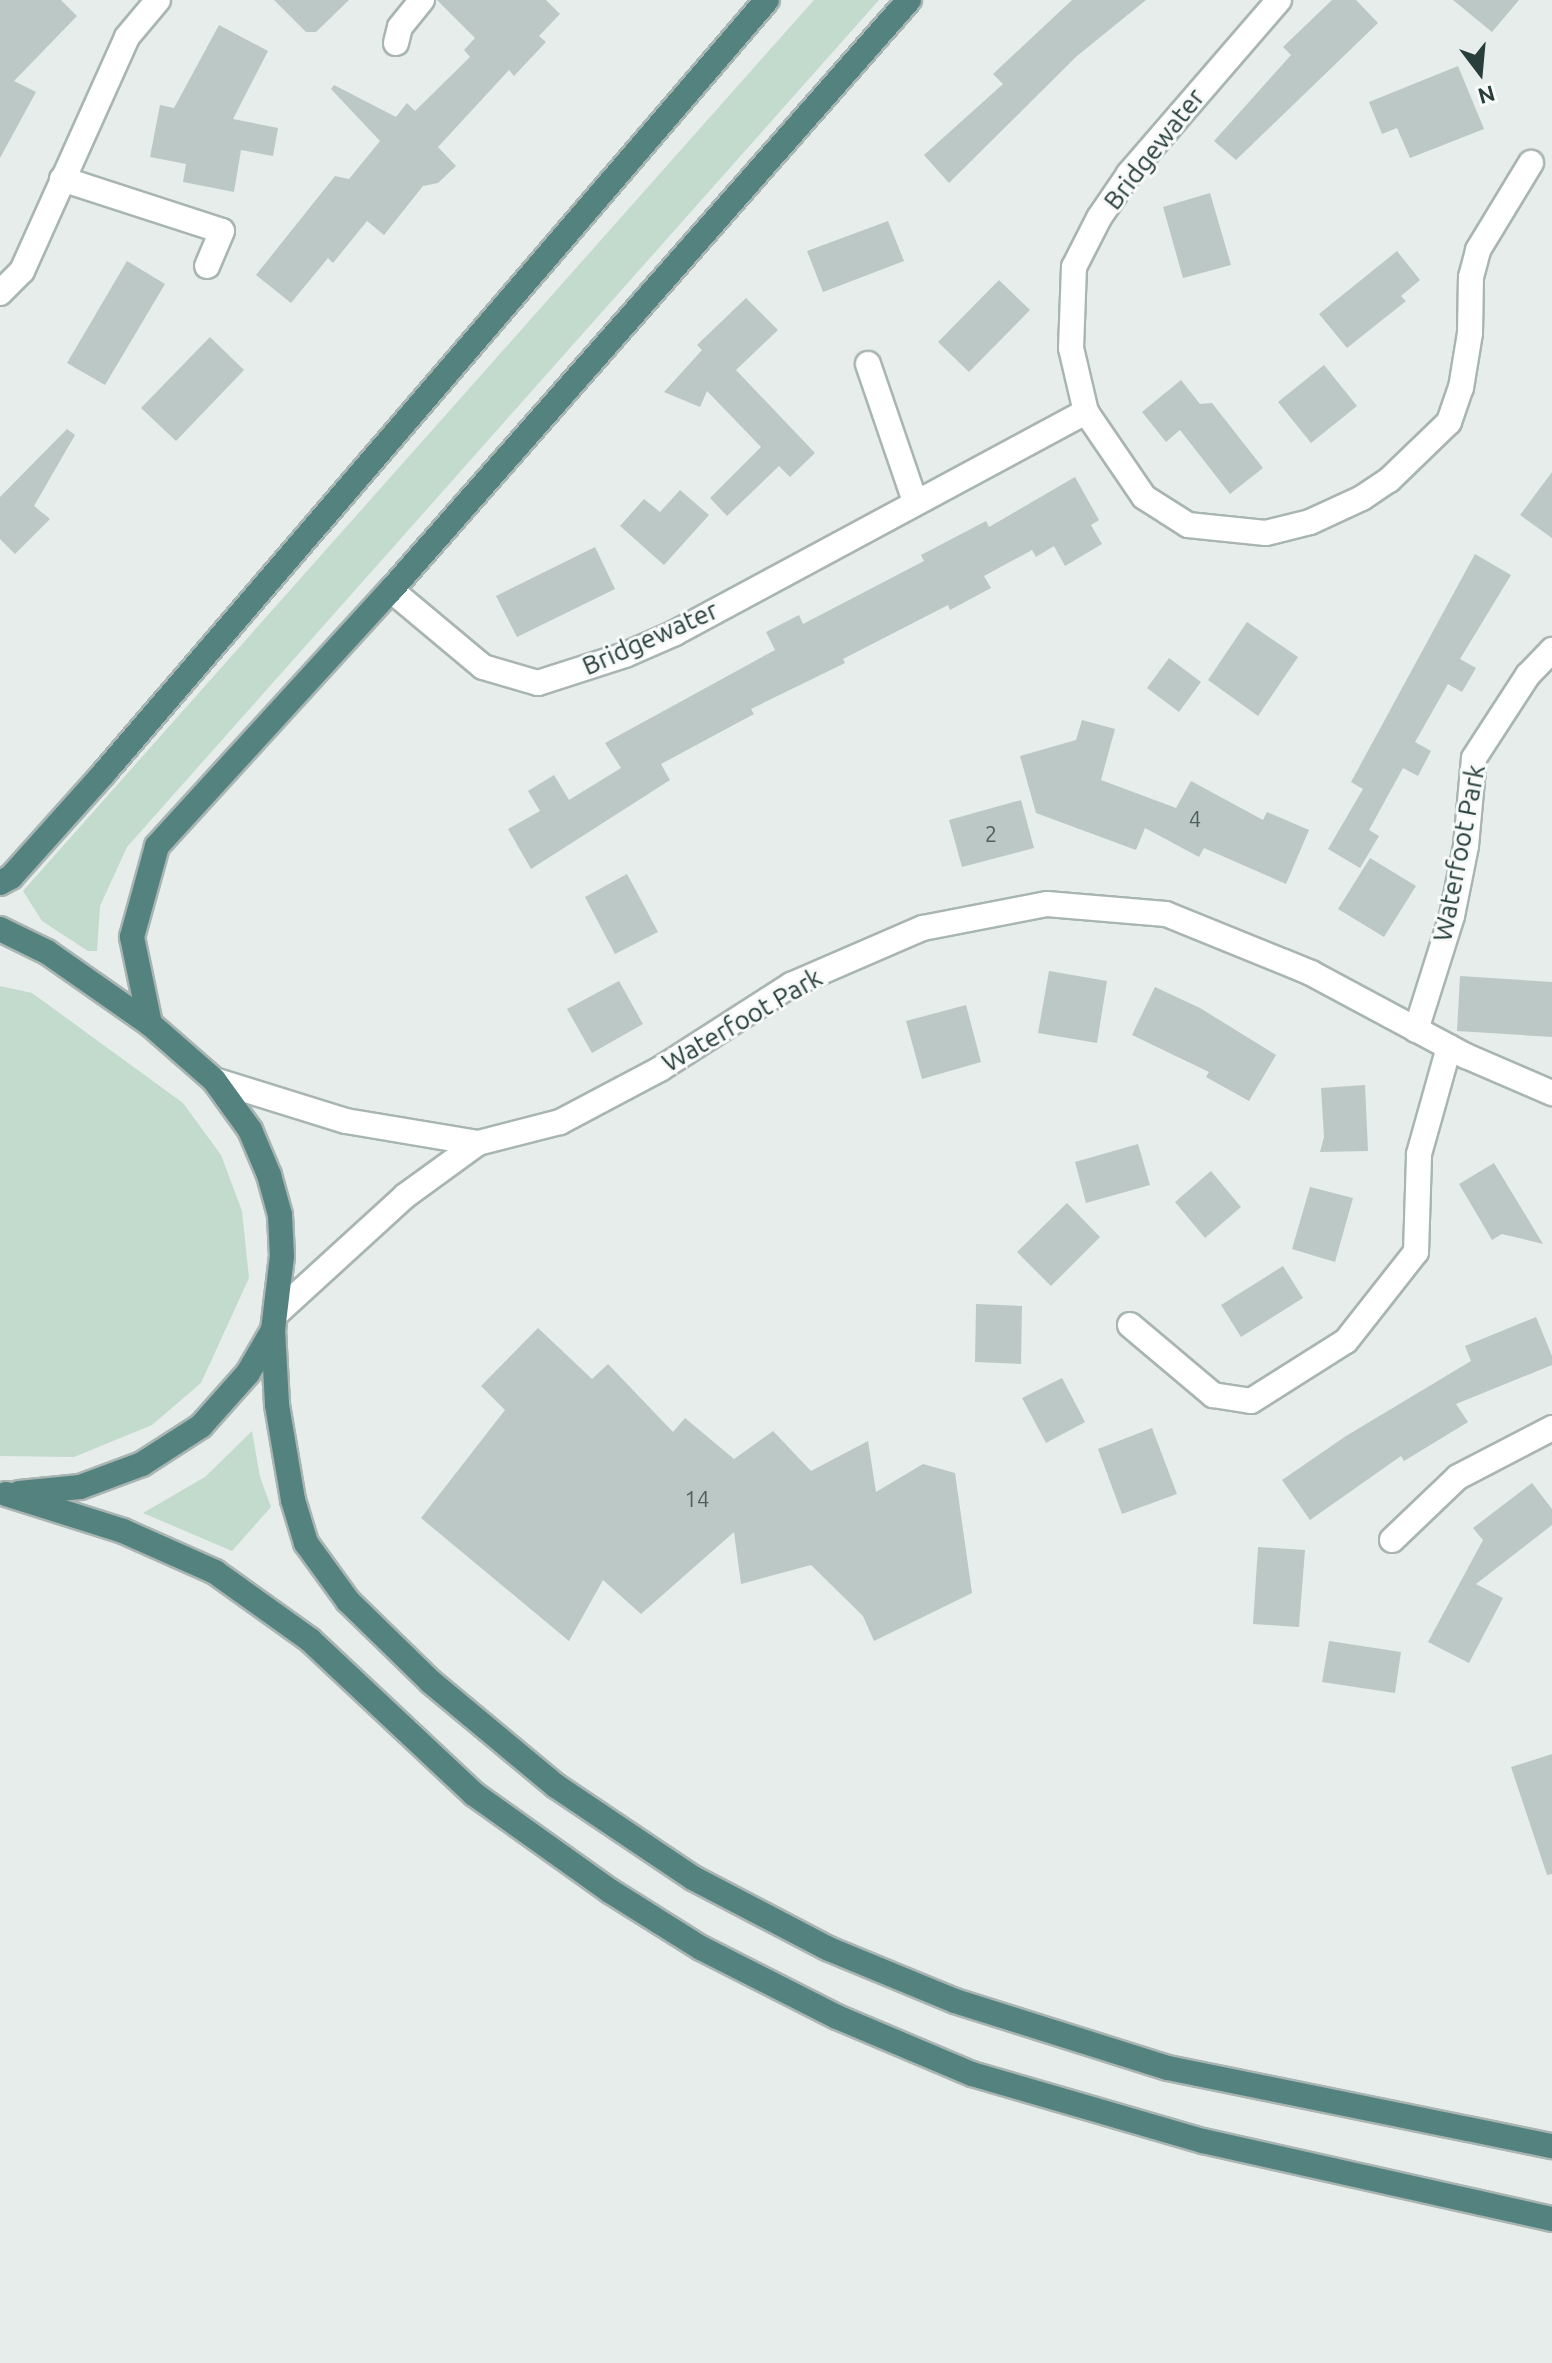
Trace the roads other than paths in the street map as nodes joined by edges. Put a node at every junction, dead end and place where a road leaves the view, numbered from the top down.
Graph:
1 (158, 0) edge
2 (422, 0) edge
3 (767, 0) edge
4 (909, 0) edge
5 (1279, 0) edge
6 (396, 43) dead end
7 (1531, 163) dead end
8 (62, 179) junction
9 (207, 266) dead end
10 (0, 293) edge
11 (868, 364) dead end
12 (1086, 412) junction
13 (915, 501) junction
14 (391, 590) junction
15 (1552, 650) edge
16 (0, 883) edge
17 (0, 929) edge
18 (150, 1024) junction
19 (1416, 1030) junction
20 (1449, 1047) junction
21 (214, 1080) junction
22 (1552, 1093) edge
23 (478, 1143) junction
24 (275, 1321) junction
25 (1130, 1325) dead end
26 (1552, 1428) edge
27 (3, 1494) edge
28 (1392, 1540) dead end
29 (1552, 2146) edge
30 (1552, 2219) edge

1 - 8 street
2 - 6 street
3 - 16 highway
4 - 14 highway
5 - 12 street, Bridgewater
7 - 12 street, Bridgewater
8 - 9 street
8 - 10 street
11 - 13 street
12 - 13 street, Bridgewater
13 - 14 street, Bridgewater
14 - 18 highway
15 - 19 street, Waterfoot Park
17 - 18 highway
18 - 21 highway
19 - 20 street, Waterfoot Park
19 - 23 street, Waterfoot Park
20 - 22 street, Waterfoot Park
20 - 25 street
21 - 23 street, Waterfoot Park
21 - 24 highway
23 - 24 street, Waterfoot Park
24 - 27 highway
24 - 29 highway
26 - 28 street
27 - 30 highway

